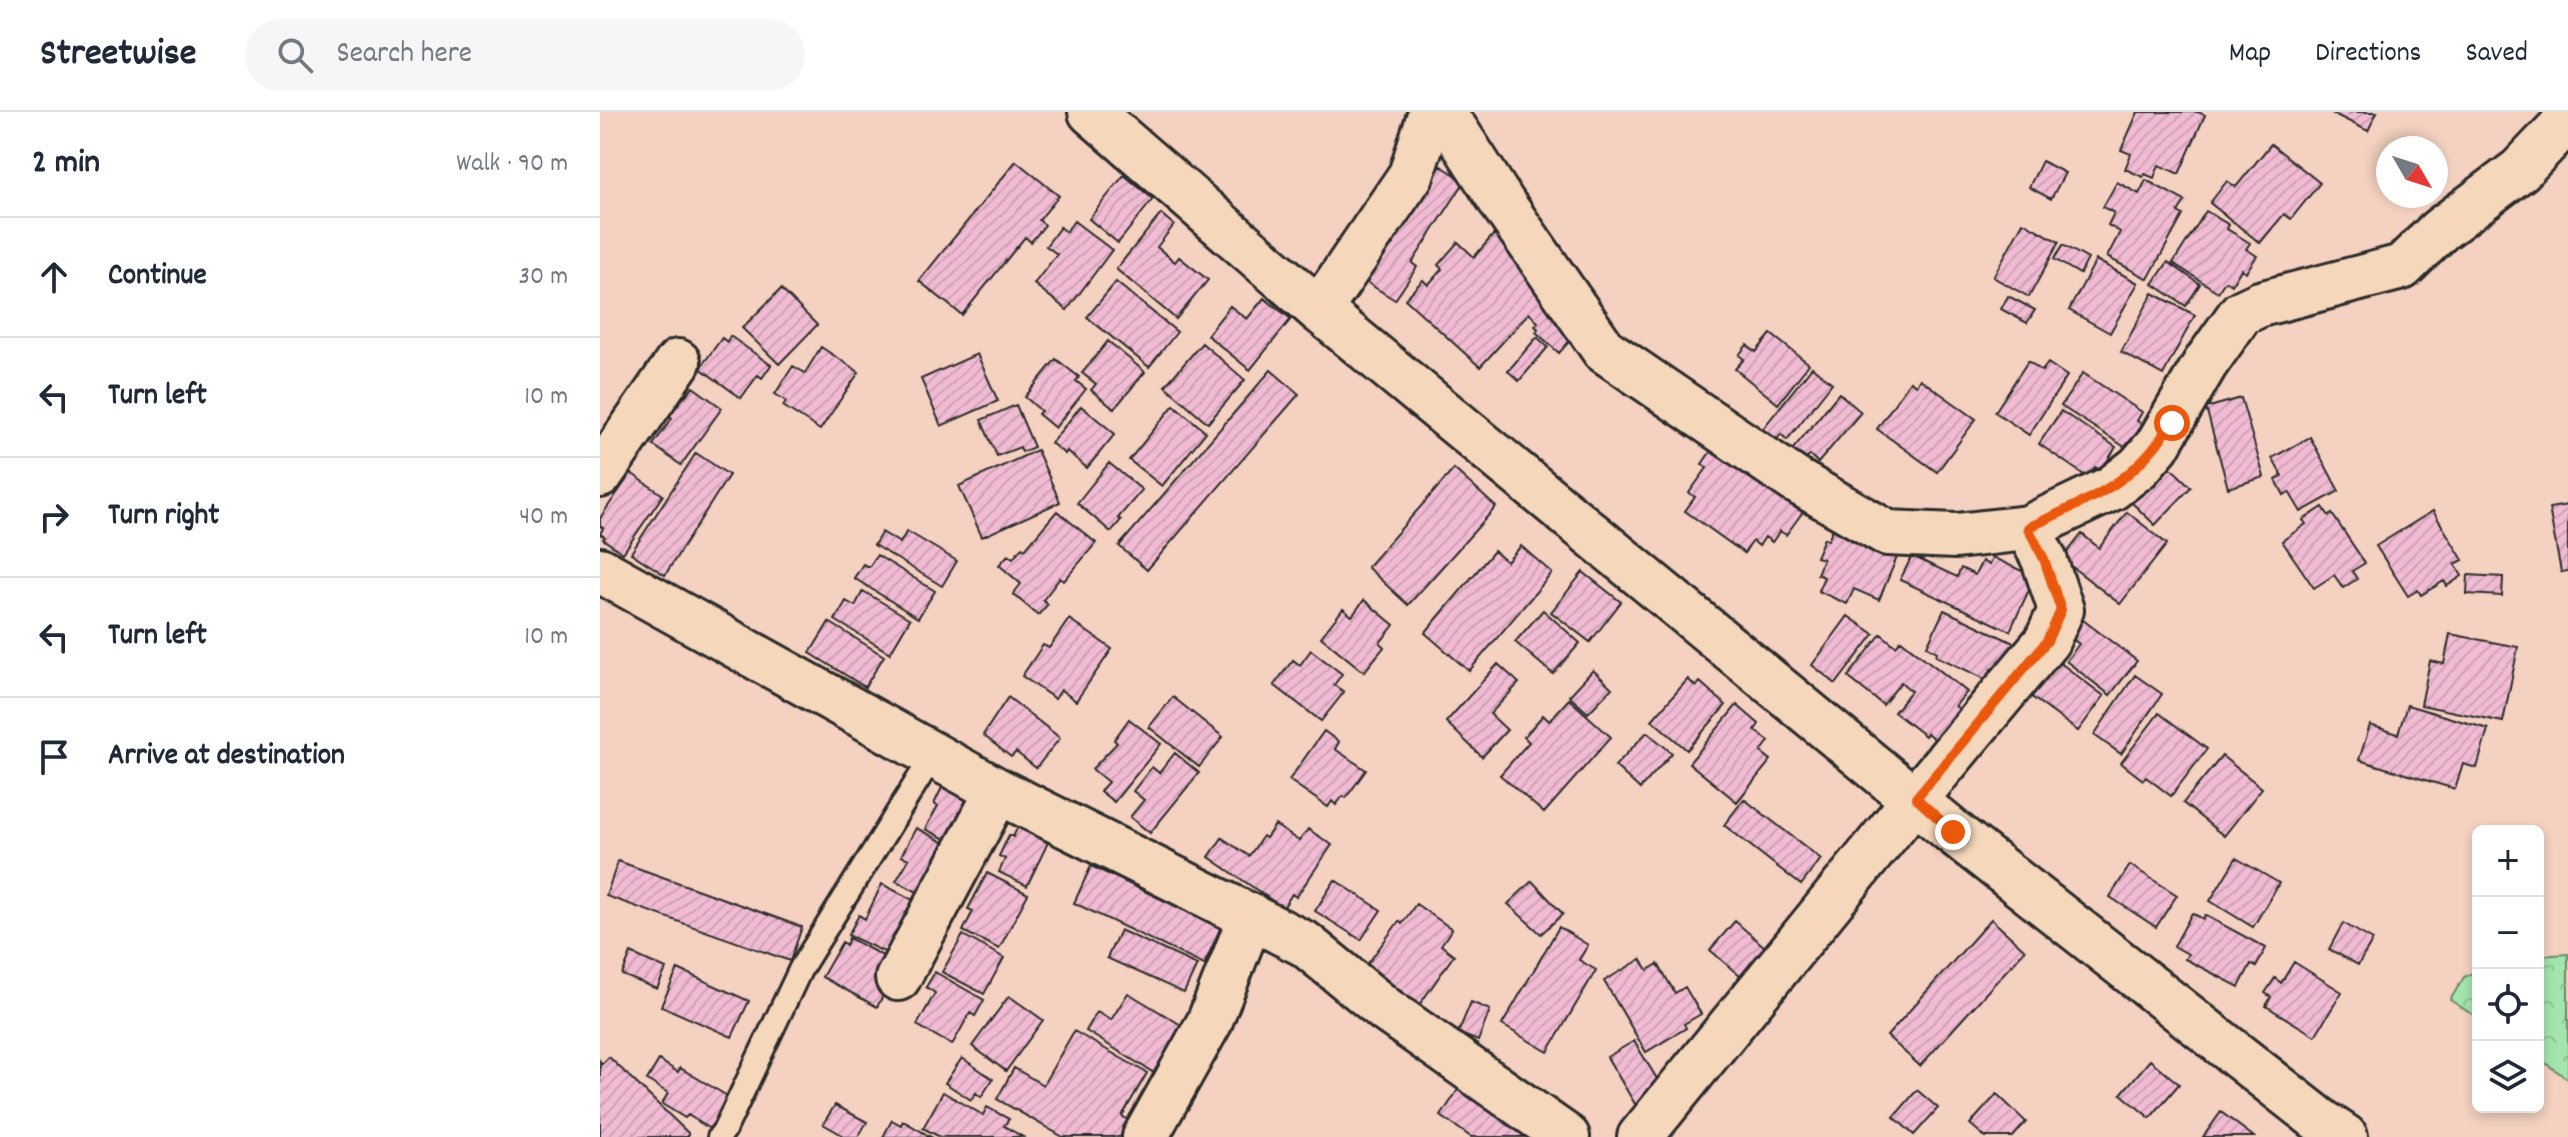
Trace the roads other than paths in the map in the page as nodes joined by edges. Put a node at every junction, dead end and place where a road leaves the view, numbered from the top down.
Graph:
1 (1091, 112) edge
2 (1434, 112) edge
3 (2568, 113) edge
4 (1319, 310) junction
5 (678, 362) dead end
6 (600, 475) edge
7 (2028, 528) junction
8 (600, 570) edge
9 (934, 754) junction
10 (998, 791) junction
11 (1916, 798) junction
12 (1251, 916) junction
13 (898, 978) dead end
14 (719, 1137) edge
15 (1145, 1137) edge
16 (1567, 1137) edge
17 (1640, 1137) edge
18 (2345, 1137) edge

1 - 4 street
2 - 4 street
2 - 7 street
3 - 7 street
4 - 11 street
5 - 6 street
7 - 11 street
8 - 9 street
9 - 10 street
9 - 14 lane
10 - 12 street
10 - 13 street
11 - 17 street
11 - 18 street
12 - 15 street
12 - 16 street

